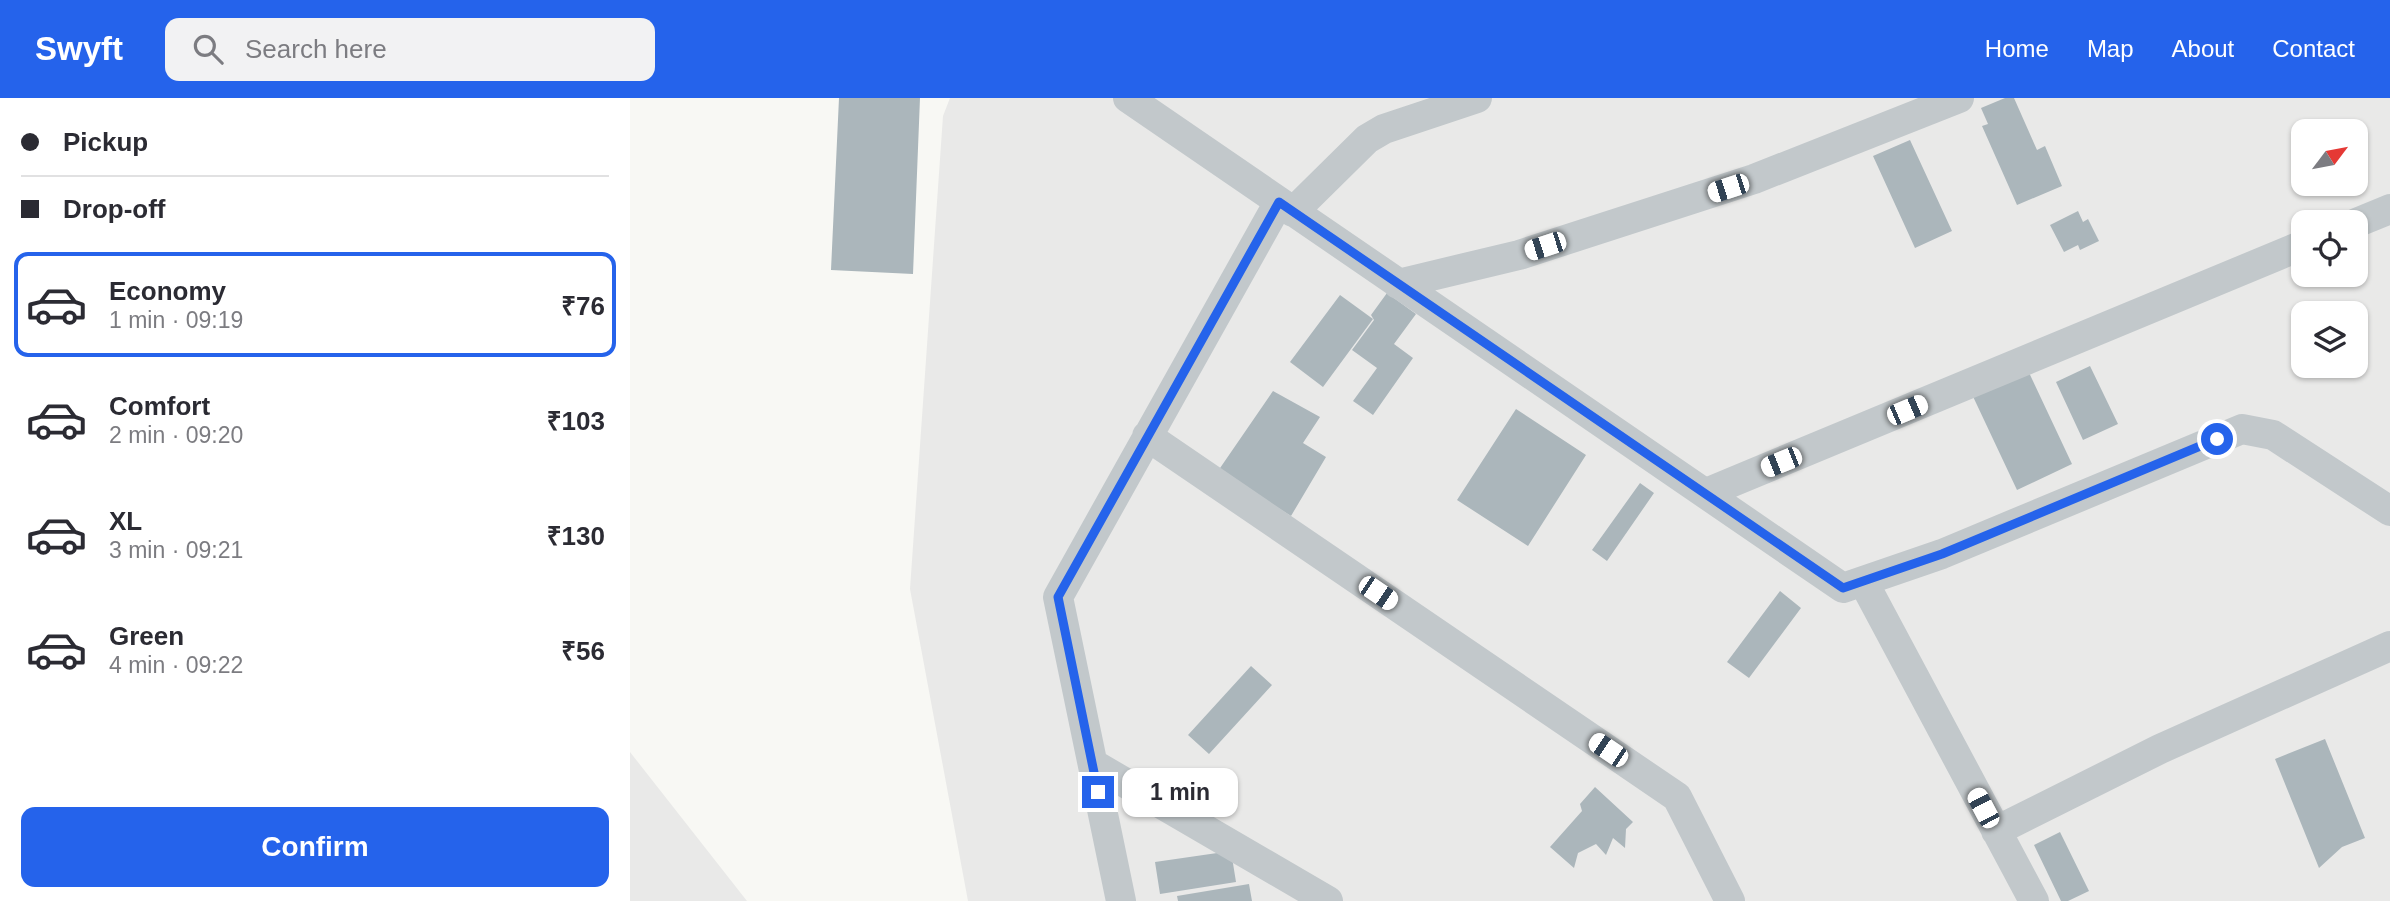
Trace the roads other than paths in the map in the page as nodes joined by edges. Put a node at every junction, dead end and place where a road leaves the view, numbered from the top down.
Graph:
1 (1128, 98) edge
2 (1477, 98) edge
3 (1959, 98) edge
4 (1286, 207) junction
5 (2390, 209) edge
6 (2368, 218) edge
7 (2291, 250) edge
8 (1398, 284) junction
9 (1147, 436) junction
10 (1706, 493) junction
11 (2390, 511) edge
12 (1863, 581) junction
13 (2390, 646) edge
14 (1093, 764) junction
15 (1996, 831) junction
16 (1121, 901) edge
17 (1328, 901) edge
18 (1730, 901) edge
19 (2034, 901) edge

1 - 4 street
2 - 4 street
3 - 8 street
4 - 8 street
4 - 9 street
5 - 6 street
7 - 10 street
8 - 10 street
9 - 14 street
9 - 18 street
10 - 12 street
11 - 12 street
12 - 15 street
13 - 15 street
14 - 16 street
14 - 17 street
15 - 19 street

